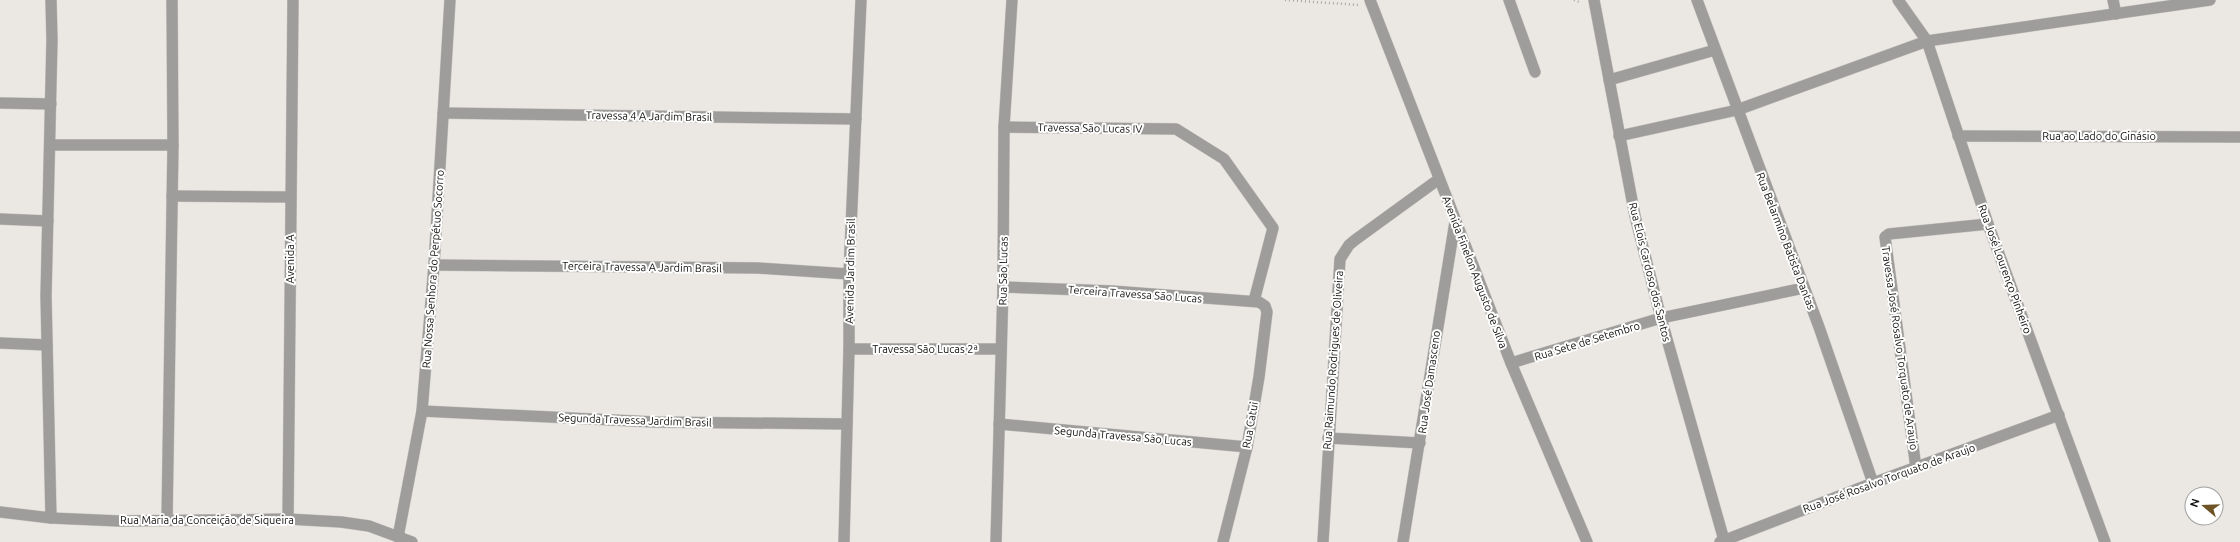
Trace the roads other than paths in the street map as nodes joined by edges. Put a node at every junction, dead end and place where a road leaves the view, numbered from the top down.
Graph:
1 (51, 0) edge
2 (172, 0) edge
3 (293, 0) edge
4 (450, 0) edge
5 (861, 0) edge
6 (1012, 0) edge
7 (1509, 0) edge
8 (1594, 0) edge
9 (1697, 0) edge
10 (1898, 0) edge
11 (2113, 0) edge
12 (2205, 1) edge
13 (1371, 3) edge
14 (2116, 14) junction
15 (1927, 41) junction
16 (1715, 50) junction
17 (1535, 72) dead end
18 (1609, 80) junction
19 (0, 103) edge
20 (51, 104) junction
21 (1737, 110) junction
22 (443, 113) junction
23 (856, 118) junction
24 (1004, 127) junction
25 (1620, 136) junction
26 (1958, 136) junction
27 (2240, 137) edge
28 (51, 144) junction
29 (173, 145) junction
30 (1439, 179) junction
31 (172, 196) junction
32 (290, 197) junction
33 (0, 219) edge
34 (48, 221) junction
35 (1455, 222) junction
36 (1988, 224) junction
37 (434, 265) junction
38 (849, 274) junction
39 (1003, 287) junction
40 (1804, 288) junction
41 (1254, 301) junction
42 (1265, 306) joint
43 (1661, 318) junction
44 (0, 343) edge
45 (47, 345) junction
46 (849, 349) junction
47 (1001, 349) junction
48 (1511, 363) junction
49 (422, 410) junction
50 (2059, 415) junction
51 (847, 424) junction
52 (1000, 424) junction
53 (1328, 438) junction
54 (1420, 443) junction
55 (1246, 447) junction
56 (1916, 468) junction
57 (1873, 483) junction
58 (0, 512) edge
59 (51, 518) junction
60 (288, 519) junction
61 (167, 520) junction
62 (398, 537) junction
63 (1722, 541) edge
64 (412, 542) edge
65 (844, 542) edge
66 (996, 542) edge
67 (1223, 542) edge
68 (1323, 542) edge
69 (1403, 542) edge
70 (1587, 542) edge
71 (2104, 542) edge

1 - 20 street
2 - 29 street
3 - 32 street, Avenida A
4 - 22 street, Rua Nossa Senhora do Perpétuo Socorro
5 - 23 street, Avenida Jardim Brasil
6 - 24 street, Rua São Lucas
7 - 17 street
8 - 18 street, Rua Elois Cardoso dos Santos
9 - 16 street, Rua Belarmino Batista Dantas
10 - 15 street, Rua José Lourenço Pinheiro
11 - 14 street
12 - 14 street
13 - 30 street, Avenida Finelon Augusto de Silva
14 - 15 street
15 - 21 street
15 - 26 street, Rua José Lourenço Pinheiro
16 - 18 street
16 - 21 street, Rua Belarmino Batista Dantas
18 - 25 street, Rua Elois Cardoso dos Santos
19 - 20 street
20 - 28 street
21 - 25 street
21 - 40 street, Rua Belarmino Batista Dantas
22 - 23 street, Travessa 4 A Jardim Brasil
22 - 37 street, Rua Nossa Senhora do Perpétuo Socorro
23 - 38 street, Avenida Jardim Brasil
24 - 39 street, Rua São Lucas
24 - 41 street, Travessa São Lucas IV
25 - 43 street, Rua Elois Cardoso dos Santos
26 - 27 street, Rua ao Lado do Ginásio
26 - 36 street, Rua José Lourenço Pinheiro
28 - 29 street
28 - 34 street
29 - 31 street
30 - 35 street, Avenida Finelon Augusto de Silva
30 - 53 street, Rua Raimundo Rodrigues de Oliveira
31 - 32 street
31 - 61 street
32 - 60 street, Avenida A
33 - 34 street
34 - 45 street
35 - 48 street, Avenida Finelon Augusto de Silva
35 - 54 street, Rua José Damasceno
36 - 50 street, Rua José Lourenço Pinheiro
36 - 56 street, Travessa José Rosalvo Torquato de Araujo
37 - 38 street, Terceira Travessa A Jardim Brasil
37 - 49 street, Rua Nossa Senhora do Perpétuo Socorro
38 - 46 street, Avenida Jardim Brasil
39 - 41 street, Terceira Travessa São Lucas
39 - 47 street, Rua São Lucas
40 - 43 street, Rua Sete de Setembro
40 - 57 street, Rua Belarmino Batista Dantas
41 - 42 street, Terceira Travessa São Lucas
42 - 55 street, Rua Catui
43 - 48 street, Rua Sete de Setembro
43 - 63 street, Rua Elois Cardoso dos Santos
44 - 45 street
45 - 59 street
46 - 47 street, Travessa São Lucas 2ª
46 - 51 street, Avenida Jardim Brasil
47 - 52 street, Rua São Lucas
48 - 70 street, Avenida Finelon Augusto de Silva
49 - 51 street, Segunda Travessa Jardim Brasil
49 - 62 street, Rua Nossa Senhora do Perpétuo Socorro
50 - 56 street, Rua José Rosalvo Torquato de Araujo
50 - 71 street, Rua José Lourenço Pinheiro
51 - 65 street, Avenida Jardim Brasil
52 - 55 street, Segunda Travessa São Lucas
52 - 66 street, Rua São Lucas
53 - 54 street
53 - 68 street, Rua Raimundo Rodrigues de Oliveira
54 - 69 street, Rua José Damasceno
55 - 67 street, Rua Catui
56 - 57 street, Rua José Rosalvo Torquato de Araujo
57 - 63 street, Rua José Rosalvo Torquato de Araujo
58 - 59 street, Rua Maria da Conceição de Siqueira
59 - 61 street, Rua Maria da Conceição de Siqueira
60 - 61 street, Rua Maria da Conceição de Siqueira
60 - 62 street, Rua Maria da Conceição de Siqueira
62 - 64 street, Rua Maria da Conceição de Siqueira

